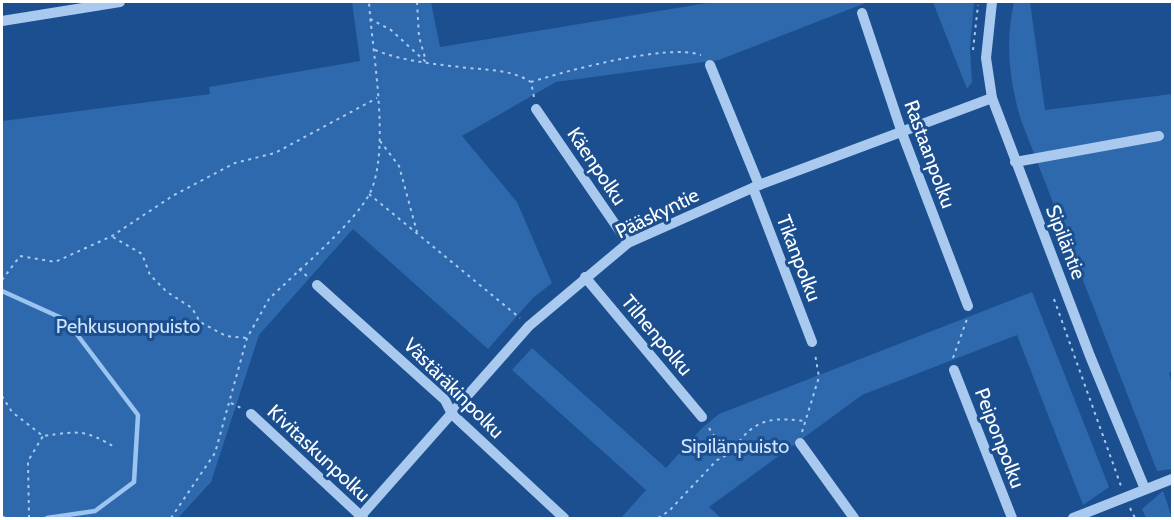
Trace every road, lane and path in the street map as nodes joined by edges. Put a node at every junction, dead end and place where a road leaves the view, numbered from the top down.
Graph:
1 (120, 2) edge
2 (369, 2) edge
3 (417, 2) edge
4 (992, 2) edge
5 (65, 6) edge
6 (862, 13) dead end
7 (370, 19) junction
8 (2, 21) edge
9 (375, 50) junction
10 (427, 63) junction
11 (710, 65) joint
12 (531, 82) junction
13 (377, 98) junction
14 (992, 98) junction
15 (536, 109) joint
16 (902, 133) junction
17 (1159, 136) dead end
18 (379, 140) junction
19 (1015, 162) junction
20 (756, 187) junction
21 (369, 194) junction
22 (417, 232) junction
23 (112, 236) junction
24 (628, 243) junction
25 (585, 277) junction
26 (2, 280) edge
27 (317, 285) dead end
28 (968, 306) joint
29 (529, 326) junction
30 (247, 338) junction
31 (812, 342) joint
32 (954, 370) joint
33 (2, 396) edge
34 (251, 414) dead end
35 (452, 414) junction
36 (702, 417) joint
37 (804, 421) junction
38 (43, 436) junction
39 (800, 443) joint
40 (116, 448) dead end
41 (727, 456) junction
42 (1173, 479) edge
43 (1145, 489) junction
44 (361, 518) edge
45 (29, 519) edge
46 (171, 519) edge
47 (564, 519) edge
48 (658, 519) edge
49 (854, 519) edge
50 (1012, 519) edge
51 (1073, 519) edge

1 - 5 street
2 - 7 path
3 - 10 path
4 - 14 street, Sipiläntie
5 - 8 street
6 - 16 street, Rastaanpolku
7 - 9 path
7 - 10 path
9 - 10 path
9 - 13 path
10 - 12 path
11 - 12 path
11 - 20 street, Tikanpolku
12 - 15 path
13 - 18 path
13 - 23 path
14 - 16 street, Pääskyntie
14 - 19 street, Sipiläntie
15 - 24 street, Käenpolku
16 - 20 street, Pääskyntie
16 - 28 street, Rastaanpolku
17 - 19 street
18 - 21 path
18 - 22 path
19 - 43 street, Sipiläntie
20 - 24 street, Pääskyntie
20 - 31 street, Tikanpolku
21 - 22 path
21 - 30 path
22 - 29 path
23 - 26 path
23 - 30 path
24 - 25 street, Pääskyntie
25 - 29 street, Pääskyntie
25 - 36 street, Tilhenpolku
27 - 35 street, Västäräkinpolku
28 - 32 path
29 - 35 street, Pääskyntie
30 - 46 path
31 - 37 path
32 - 50 street, Peiponpolku
33 - 38 path
34 - 44 street, Kivitaskunpolku
35 - 44 street, Pääskyntie
35 - 47 street, Västäräkinpolku
36 - 41 path
37 - 39 path
37 - 41 path
38 - 40 path
38 - 45 path
39 - 49 street
41 - 48 path
42 - 43 street
43 - 51 street

